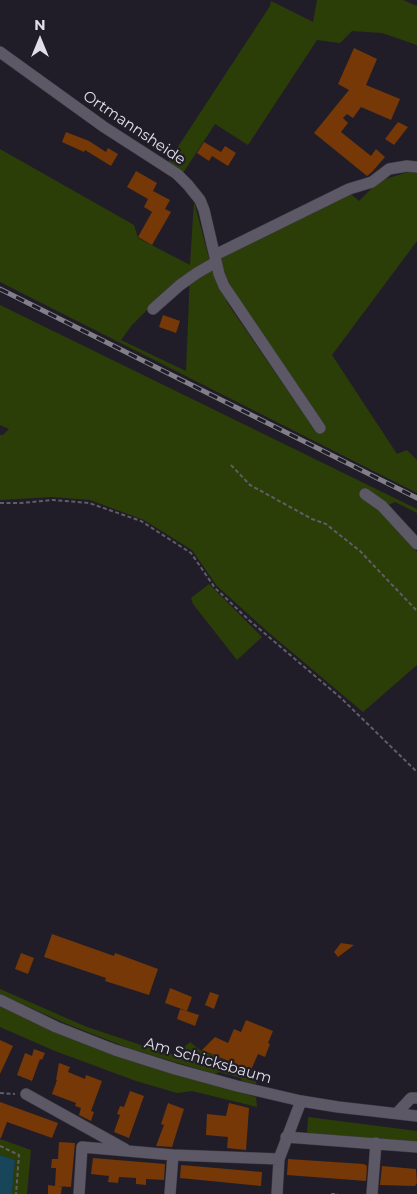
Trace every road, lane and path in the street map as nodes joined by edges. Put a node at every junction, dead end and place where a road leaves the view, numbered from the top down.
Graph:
1 (0, 52) edge
2 (417, 167) edge
3 (215, 259) junction
4 (153, 309) dead end
5 (320, 428) dead end
6 (231, 465) dead end
7 (365, 494) dead end
8 (0, 503) edge
9 (417, 544) edge
10 (417, 611) edge
11 (417, 772) edge
12 (0, 1000) edge
13 (0, 1093) edge
14 (26, 1094) joint
15 (417, 1098) edge
16 (300, 1101) junction
17 (397, 1114) junction
18 (417, 1116) edge
19 (82, 1125) junction
20 (286, 1136) junction
21 (376, 1143) junction
22 (0, 1146) edge
23 (82, 1147) junction
24 (417, 1147) edge
25 (129, 1151) junction
26 (173, 1155) junction
27 (279, 1159) junction
28 (16, 1194) edge
29 (78, 1194) edge
30 (170, 1194) edge
31 (277, 1194) edge
32 (331, 1194) edge
33 (338, 1194) edge
34 (372, 1194) edge

1 - 3 street, Ortmannsheide
2 - 3 street
3 - 4 street
3 - 5 street, Ortmannsheide
6 - 10 path
7 - 9 street
8 - 11 path
12 - 16 street, Am Schicksbaum
13 - 14 path
14 - 19 street
15 - 17 street
16 - 17 street, Am Schicksbaum
16 - 20 street
17 - 18 street, Am Schicksbaum
19 - 23 street
19 - 25 street
20 - 21 street
20 - 27 street
21 - 24 street
21 - 34 street
22 - 28 path
23 - 25 street
23 - 29 street
25 - 26 street
26 - 27 street
26 - 30 street
27 - 31 street
32 - 33 path

